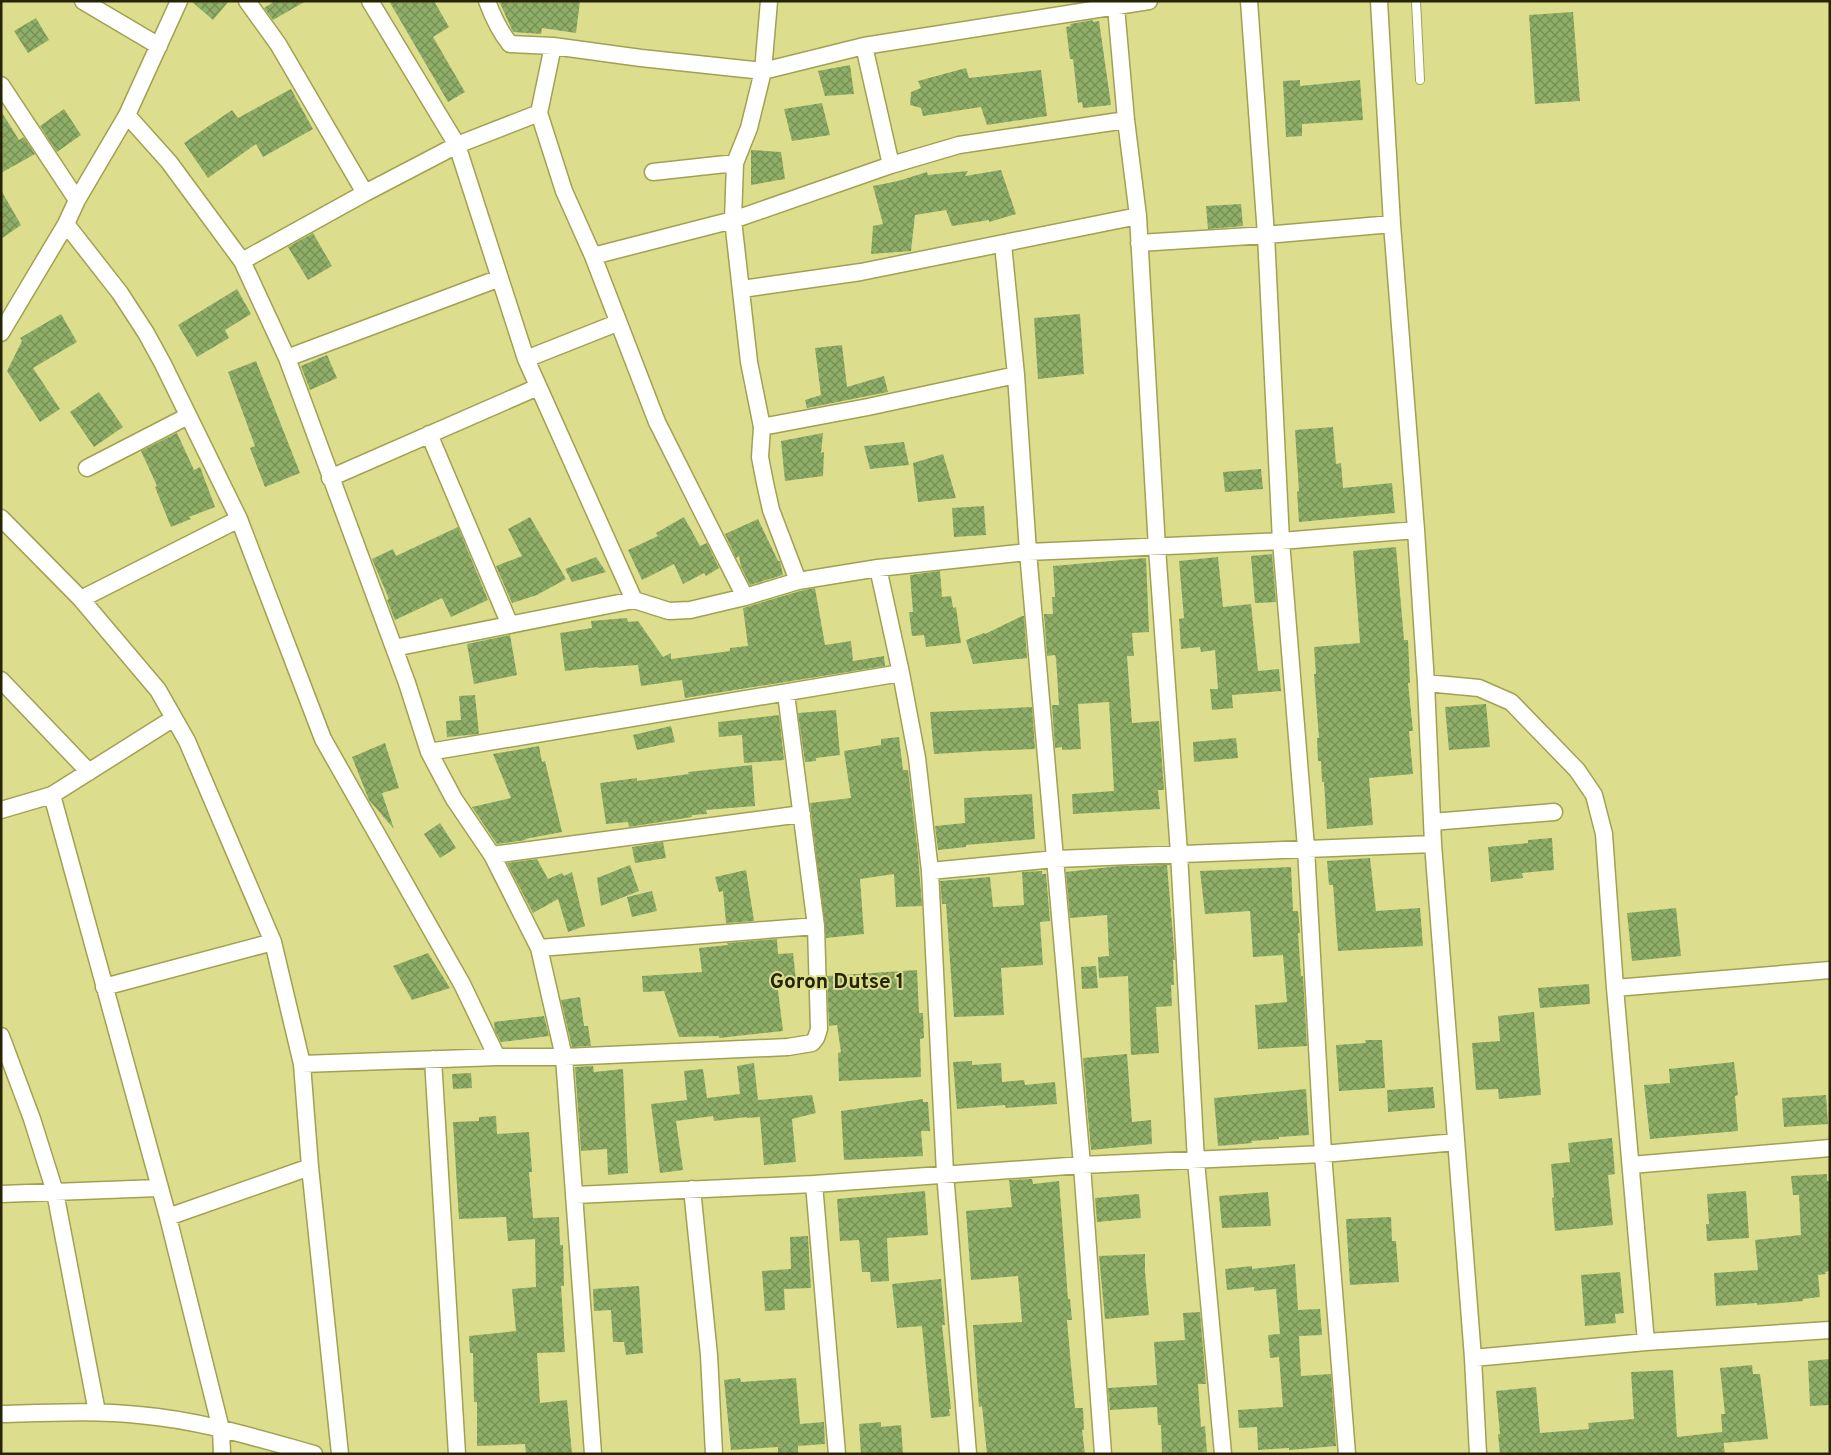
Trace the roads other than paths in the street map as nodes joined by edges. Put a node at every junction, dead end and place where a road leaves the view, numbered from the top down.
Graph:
1 (83, 1) edge
2 (179, 1) edge
3 (247, 1) edge
4 (370, 1) edge
5 (487, 1) edge
6 (769, 1) edge
7 (1149, 1) edge
8 (1249, 1) edge
9 (1379, 1) edge
10 (1416, 1) edge
11 (1116, 7) junction
12 (159, 46) junction
13 (554, 46) junction
14 (864, 46) junction
15 (763, 71) junction
16 (1420, 80) dead end
17 (1, 85) edge
18 (539, 113) junction
19 (127, 115) junction
20 (1126, 120) junction
21 (456, 145) junction
22 (736, 163) junction
23 (891, 165) junction
24 (653, 172) dead end
25 (365, 193) junction
26 (78, 200) junction
27 (1138, 216) junction
28 (733, 220) junction
29 (66, 224) junction
30 (1392, 224) junction
31 (1266, 235) junction
32 (1139, 243) junction
33 (1003, 244) junction
34 (592, 256) junction
35 (242, 261) junction
36 (500, 278) junction
37 (742, 289) junction
38 (4, 321) edge
39 (617, 323) junction
40 (287, 358) junction
41 (526, 359) junction
42 (1016, 375) junction
43 (538, 387) junction
44 (188, 416) junction
45 (762, 428) junction
46 (429, 434) junction
47 (87, 468) dead end
48 (330, 478) junction
49 (1, 518) edge
50 (239, 519) junction
51 (1416, 530) junction
52 (1281, 541) junction
53 (1158, 548) junction
54 (1028, 552) junction
55 (878, 568) junction
56 (798, 581) junction
57 (745, 598) junction
58 (81, 599) junction
59 (634, 600) junction
60 (510, 625) junction
61 (394, 648) junction
62 (901, 673) junction
63 (1, 680) edge
64 (1426, 683) junction
65 (786, 694) junction
66 (174, 718) junction
67 (429, 752) junction
68 (89, 772) junction
69 (52, 795) junction
70 (1, 810) edge
71 (1554, 812) dead end
72 (802, 814) junction
73 (1432, 822) junction
74 (1433, 844) junction
75 (1306, 848) junction
76 (1179, 854) junction
77 (492, 856) junction
78 (1056, 859) junction
79 (930, 870) junction
80 (816, 926) junction
81 (273, 942) junction
82 (539, 948) junction
83 (1830, 970) edge
84 (104, 987) junction
85 (1615, 988) junction
86 (1, 1036) edge
87 (496, 1057) junction
88 (564, 1057) junction
89 (433, 1059) junction
90 (302, 1064) junction
91 (1456, 1142) junction
92 (1830, 1148) edge
93 (1323, 1154) junction
94 (1196, 1161) junction
95 (1082, 1165) junction
96 (1631, 1165) junction
97 (310, 1168) junction
98 (945, 1174) junction
99 (814, 1184) junction
100 (160, 1188) junction
101 (692, 1190) junction
102 (55, 1192) junction
103 (1, 1194) edge
104 (576, 1195) junction
105 (168, 1217) junction
106 (1830, 1330) edge
107 (1646, 1342) junction
108 (1473, 1358) junction
109 (97, 1412) junction
110 (1, 1414) edge
111 (221, 1429) junction
112 (222, 1454) edge
113 (314, 1454) edge
114 (340, 1454) edge
115 (457, 1454) edge
116 (593, 1454) edge
117 (714, 1454) edge
118 (837, 1454) edge
119 (968, 1454) edge
120 (1103, 1454) edge
121 (1223, 1454) edge
122 (1347, 1454) edge
123 (1474, 1454) edge

1 - 12 street
2 - 12 street
3 - 25 street
4 - 21 street
5 - 13 street
6 - 15 street
7 - 11 street
8 - 31 street
9 - 30 street
10 - 16 lane
11 - 14 street
11 - 20 street
12 - 19 street
13 - 15 street
13 - 18 street
14 - 15 street
14 - 23 street
15 - 22 street
17 - 26 street
18 - 21 street
18 - 34 street
19 - 26 street
19 - 35 street
20 - 23 street
20 - 27 street
21 - 25 street
21 - 36 street
22 - 24 street
22 - 28 street
23 - 28 street
25 - 35 street
26 - 29 street
27 - 32 street
27 - 33 street
28 - 34 street
28 - 37 street
29 - 38 street
29 - 44 street
30 - 31 street
30 - 51 street
31 - 32 street
31 - 52 street
32 - 53 street
33 - 37 street
33 - 42 street
34 - 39 street
35 - 40 street
36 - 40 street
36 - 41 street
37 - 45 street
39 - 41 street
39 - 57 street
40 - 48 street
41 - 43 street
42 - 45 street
42 - 54 street
43 - 46 street
43 - 59 street
44 - 47 street
44 - 50 street
45 - 56 street
46 - 48 street
46 - 60 street
48 - 61 street
49 - 58 street
50 - 58 street
50 - 87 street
51 - 52 street
51 - 64 street
52 - 53 street
52 - 75 street
53 - 54 street
53 - 76 street
54 - 55 street
54 - 78 street
55 - 56 street
55 - 62 street
56 - 57 street
57 - 59 street
58 - 66 street
59 - 60 street
60 - 61 street
61 - 67 street
62 - 65 street
62 - 79 street
63 - 68 street
64 - 73 street
64 - 85 street
65 - 67 street
65 - 72 street
66 - 68 street
66 - 81 street
67 - 77 street
68 - 69 street
69 - 70 street
69 - 84 street
71 - 73 street
72 - 77 street
72 - 80 street
73 - 74 street
74 - 75 street
74 - 91 street
75 - 76 street
75 - 93 street
76 - 78 street
76 - 94 street
77 - 82 street
78 - 79 street
78 - 95 street
79 - 98 street
80 - 82 street
80 - 88 street
81 - 84 street
81 - 90 street
82 - 88 street
83 - 85 street
84 - 100 street
85 - 96 street
86 - 102 street
87 - 88 street
87 - 89 street
88 - 104 street
89 - 90 street
89 - 115 street
90 - 97 street
91 - 93 street
91 - 108 street
92 - 96 street
93 - 94 street
93 - 122 street
94 - 95 street
94 - 121 street
95 - 98 street
95 - 120 street
96 - 107 street
97 - 105 street
97 - 114 street
98 - 99 street
98 - 119 street
99 - 101 street
99 - 118 street
100 - 102 street
100 - 105 street
101 - 104 street
101 - 117 street
102 - 103 street
102 - 109 street
104 - 116 street
105 - 111 street
106 - 107 street
107 - 108 street
108 - 123 street
109 - 110 street
109 - 111 street
111 - 112 street
111 - 113 street

